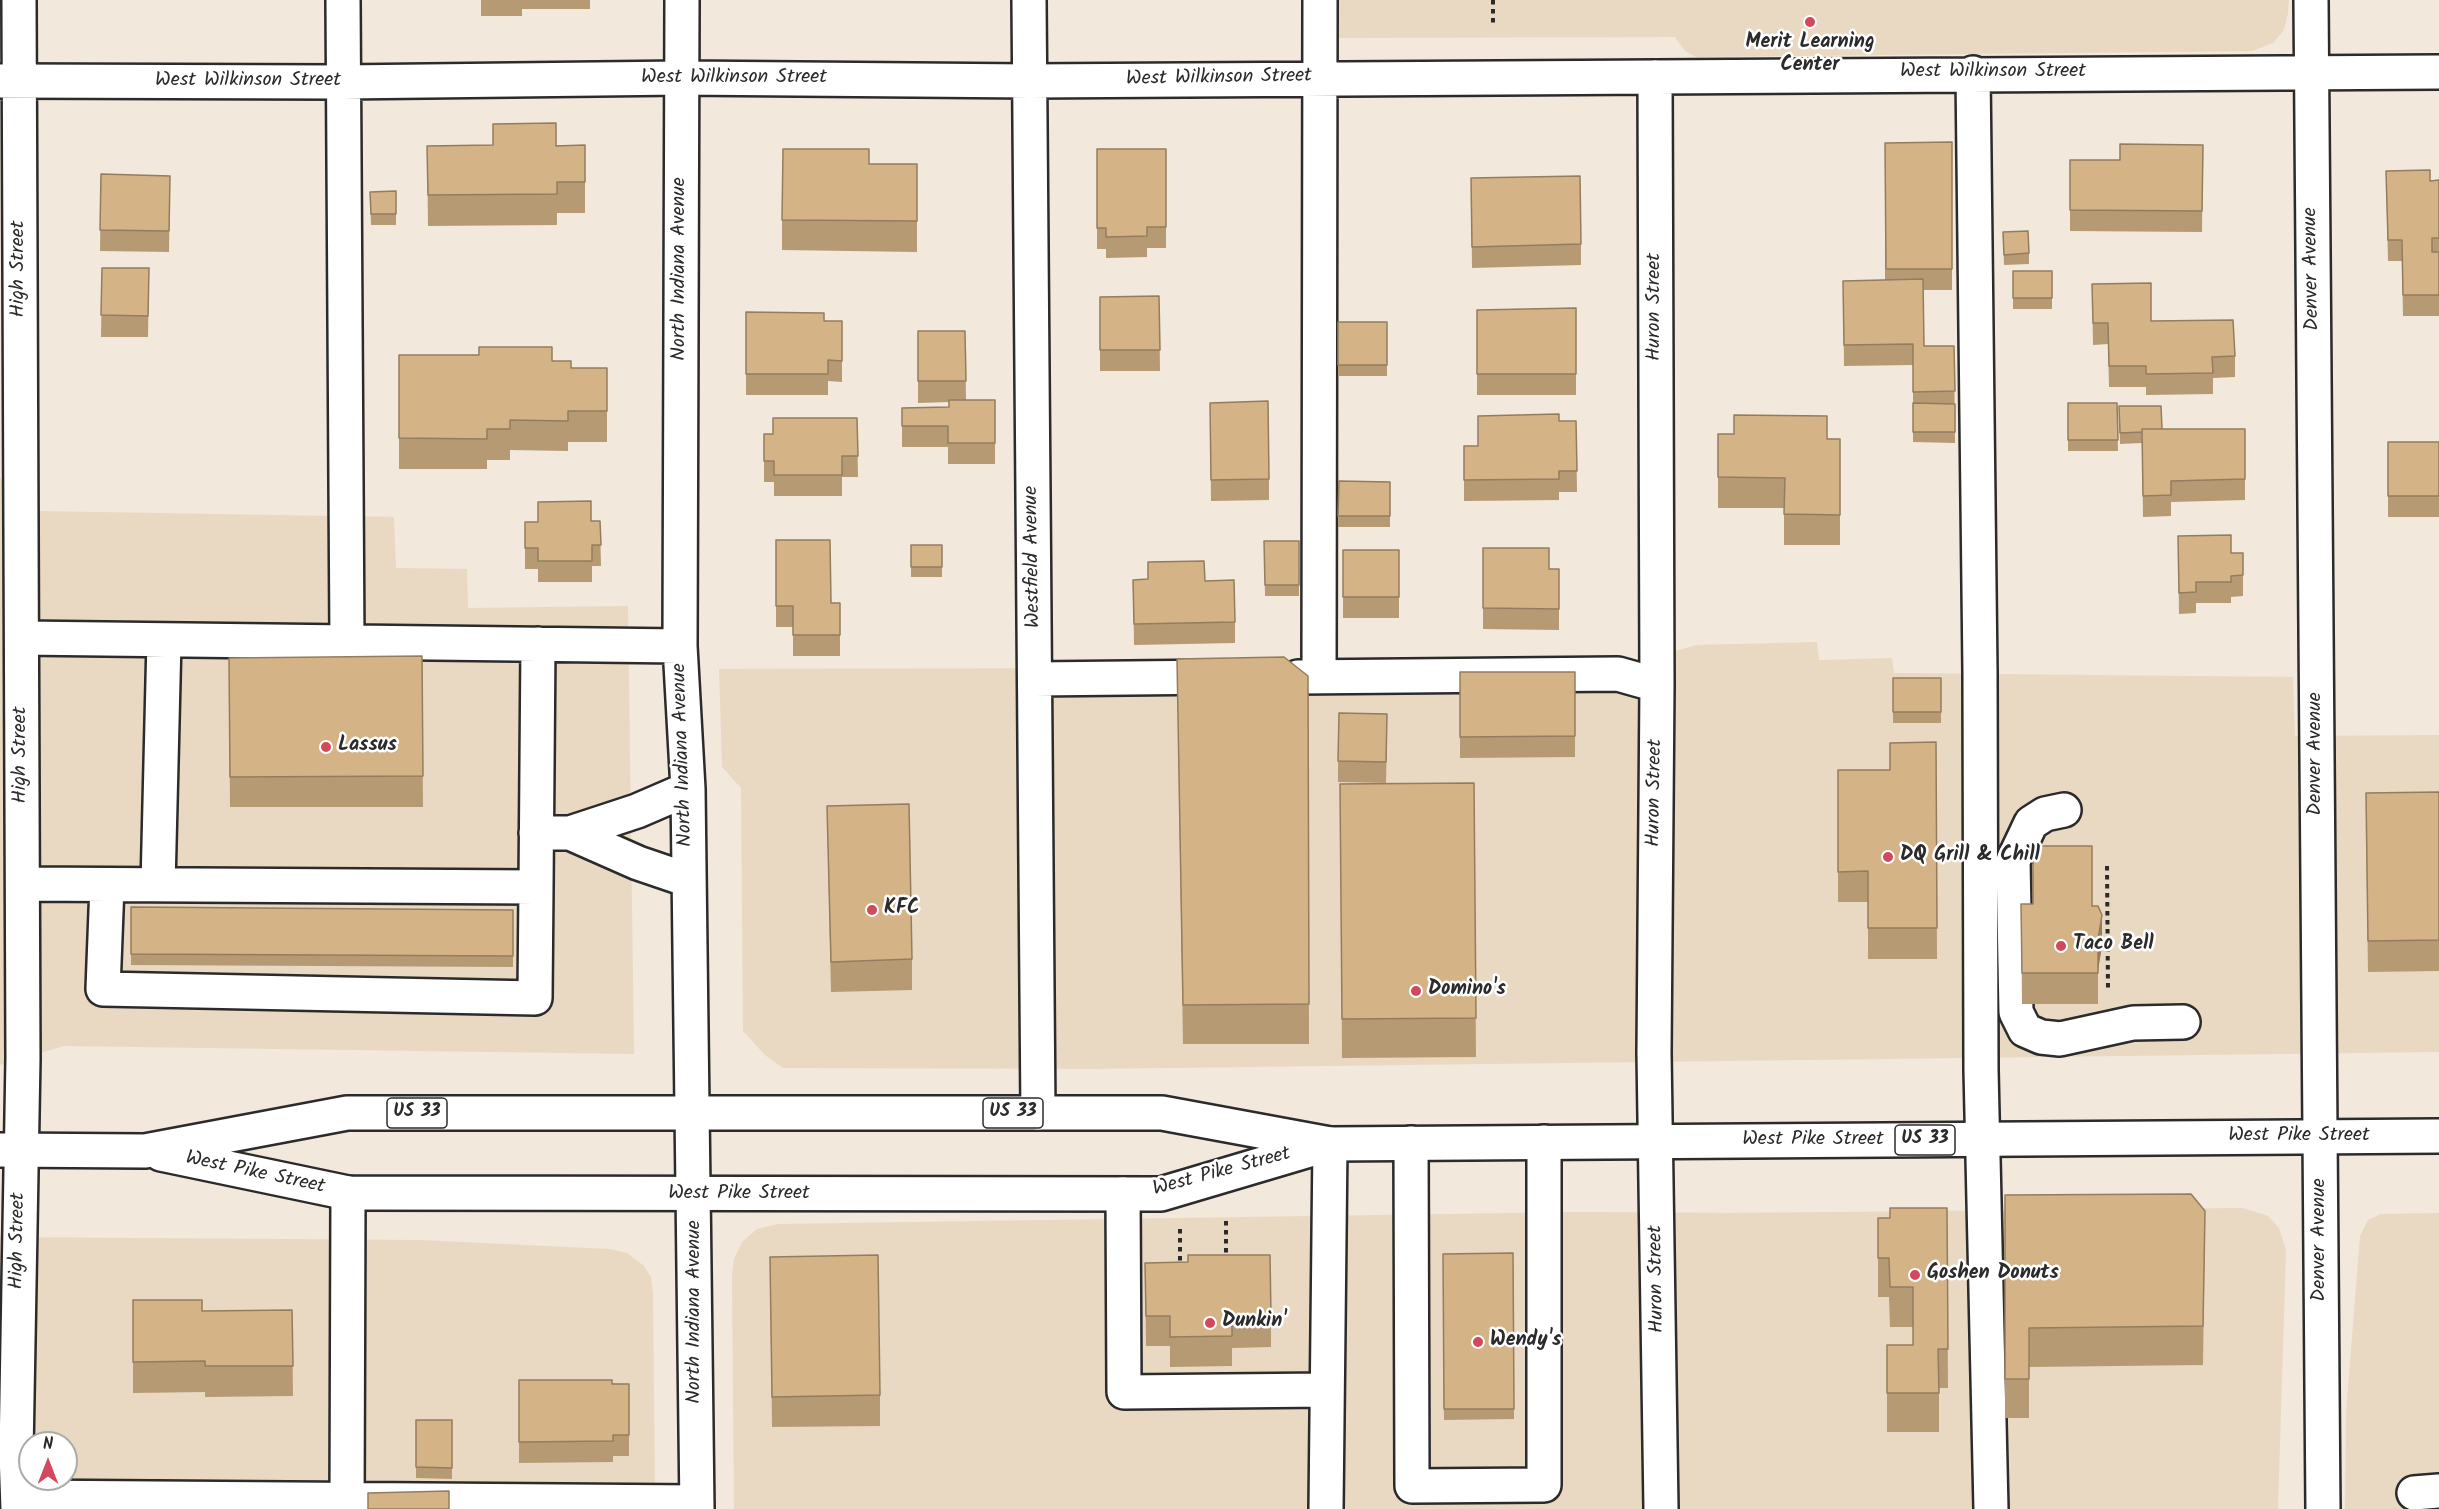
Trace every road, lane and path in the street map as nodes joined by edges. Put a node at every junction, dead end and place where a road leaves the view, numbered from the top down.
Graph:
1 (19, 0) edge
2 (343, 0) edge
3 (682, 0) edge
4 (1029, 0) edge
5 (1320, 0) edge
6 (1493, 0) edge
7 (2311, 0) edge
8 (1494, 23) dead end
9 (2311, 72) junction
10 (2439, 72) edge
11 (1973, 73) junction
12 (1655, 77) junction
13 (682, 78) junction
14 (1320, 78) junction
15 (10, 81) edge
16 (1030, 81) junction
17 (342, 82) junction
18 (22, 638) junction
19 (164, 640) junction
20 (347, 642) junction
21 (538, 644) junction
22 (680, 646) junction
23 (1319, 677) junction
24 (1035, 679) junction
25 (1657, 685) junction
26 (688, 789) junction
27 (2064, 810) dead end
28 (536, 833) junction
29 (570, 833) junction
30 (2107, 866) dead end
31 (688, 880) junction
32 (23, 884) junction
33 (107, 885) junction
34 (158, 885) junction
35 (536, 887) junction
36 (2183, 1022) dead end
37 (2108, 1028) junction
38 (1038, 1113) junction
39 (693, 1115) junction
40 (2439, 1136) edge
41 (2320, 1137) junction
42 (1982, 1140) junction
43 (1544, 1142) junction
44 (1655, 1142) junction
45 (1411, 1143) junction
46 (1330, 1144) junction
47 (10, 1150) edge
48 (145, 1151) junction
49 (348, 1193) junction
50 (1123, 1194) junction
51 (695, 1195) junction
52 (1226, 1221) dead end
53 (1180, 1222) dead end
54 (1180, 1272) edge
55 (1227, 1272) edge
56 (1326, 1390) junction
57 (8, 1453) edge
58 (18, 1503) edge
59 (347, 1503) edge
60 (697, 1506) edge
61 (1326, 1509) edge
62 (1661, 1509) edge
63 (1991, 1509) edge
64 (2323, 1509) edge

1 - 15 main road, High Street
2 - 17 main road
3 - 13 main road, North Indiana Avenue
4 - 16 main road, Westfield Avenue
5 - 14 main road
6 - 8 path
7 - 9 main road, Denver Avenue
9 - 10 main road, West Wilkinson Street
9 - 11 main road, West Wilkinson Street
9 - 41 main road, Denver Avenue
11 - 12 main road, West Wilkinson Street
11 - 42 main road
12 - 14 main road, West Wilkinson Street
12 - 25 main road, Huron Street
13 - 16 main road, West Wilkinson Street
13 - 17 main road, West Wilkinson Street
13 - 22 main road, North Indiana Avenue
14 - 16 main road, West Wilkinson Street
14 - 23 main road
15 - 17 main road, West Wilkinson Street
15 - 18 main road, High Street
16 - 24 main road, Westfield Avenue
17 - 20 main road
18 - 19 main road
18 - 32 main road, High Street
19 - 20 main road
19 - 34 main road
20 - 21 main road
21 - 22 main road
21 - 28 main road
22 - 26 main road, North Indiana Avenue
23 - 24 main road
23 - 25 main road
24 - 38 main road, Westfield Avenue
25 - 44 main road, Huron Street
26 - 29 main road
26 - 31 main road, North Indiana Avenue
27 - 37 main road
28 - 29 main road
28 - 35 main road
29 - 31 main road
30 - 37 path
31 - 39 main road, North Indiana Avenue
32 - 33 main road
32 - 47 main road, High Street
33 - 34 main road
33 - 35 main road
34 - 35 main road
36 - 37 main road
38 - 39 main road, West Pike Street / US 33
38 - 46 main road, West Pike Street / US 33
39 - 48 main road, West Pike Street / US 33
39 - 51 main road, North Indiana Avenue
40 - 41 main road, West Pike Street / US 33
41 - 42 main road, West Pike Street / US 33
41 - 64 main road, Denver Avenue
42 - 44 main road, West Pike Street / US 33
42 - 63 main road
43 - 44 main road, West Pike Street / US 33
43 - 45 main road, West Pike Street / US 33
43 - 45 main road
44 - 62 main road, Huron Street
45 - 46 main road, West Pike Street / US 33
46 - 50 main road, West Pike Street
46 - 56 main road
47 - 48 main road, West Pike Street / US 33
47 - 57 main road, High Street
48 - 49 main road, West Pike Street
49 - 51 main road, West Pike Street
49 - 59 main road
50 - 51 main road, West Pike Street
50 - 56 main road
51 - 60 main road, North Indiana Avenue
52 - 55 path
53 - 54 path
56 - 61 main road
57 - 58 main road, High Street
58 - 59 main road
59 - 60 main road

